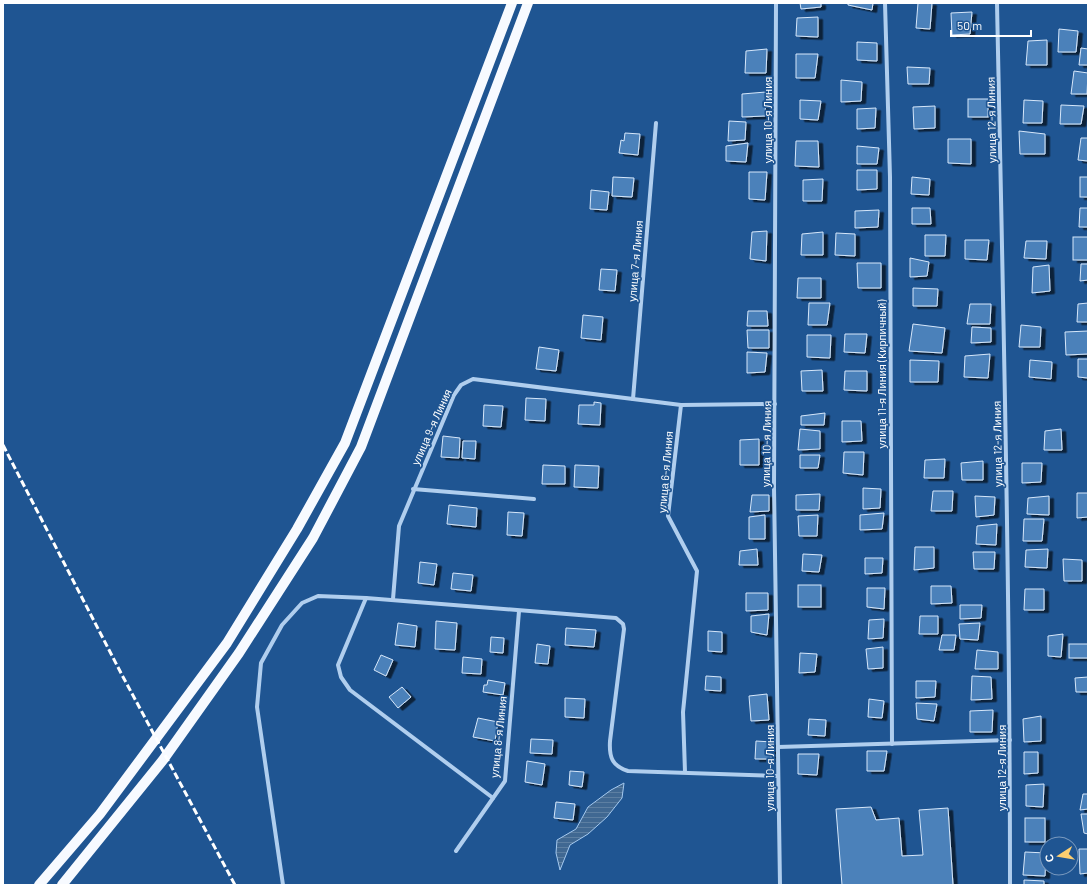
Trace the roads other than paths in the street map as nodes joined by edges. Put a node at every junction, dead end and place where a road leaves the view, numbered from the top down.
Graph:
1 (512, 3) edge
2 (528, 3) edge
3 (776, 3) edge
4 (885, 3) edge
5 (997, 3) edge
6 (656, 123) dead end
7 (633, 399) junction
8 (775, 404) junction
9 (681, 405) junction
10 (413, 489) junction
11 (534, 499) dead end
12 (366, 598) junction
13 (393, 599) junction
14 (519, 611) junction
15 (1010, 740) junction
16 (892, 744) junction
17 (778, 747) junction
18 (685, 772) junction
19 (778, 776) junction
20 (493, 798) junction
21 (456, 851) dead end
22 (39, 885) edge
23 (62, 885) edge
24 (283, 885) edge
25 (780, 885) edge
26 (1010, 885) edge

1 - 22 main road
2 - 23 main road
3 - 8 street, улица 10-я Линия
4 - 16 street, улица 11-я Линия (Кирпичный)
5 - 15 street, улица 12-я Линия
6 - 7 street, улица 7-я Линия
7 - 9 street, улица 9-я Линия
7 - 10 street, улица 9-я Линия
8 - 9 street
8 - 17 street, улица 10-я Линия
9 - 18 street, улица 6-я Линия
10 - 11 street
10 - 13 street, улица 9-я Линия
12 - 13 street
12 - 20 street
12 - 24 street
13 - 14 street
14 - 18 street
14 - 20 street, улица 8-я Линия
15 - 16 street
15 - 26 street, улица 12-я Линия
16 - 17 street
17 - 19 street, улица 10-я Линия
18 - 19 street
19 - 25 street, улица 10-я Линия
20 - 21 street, улица 8-я Линия

